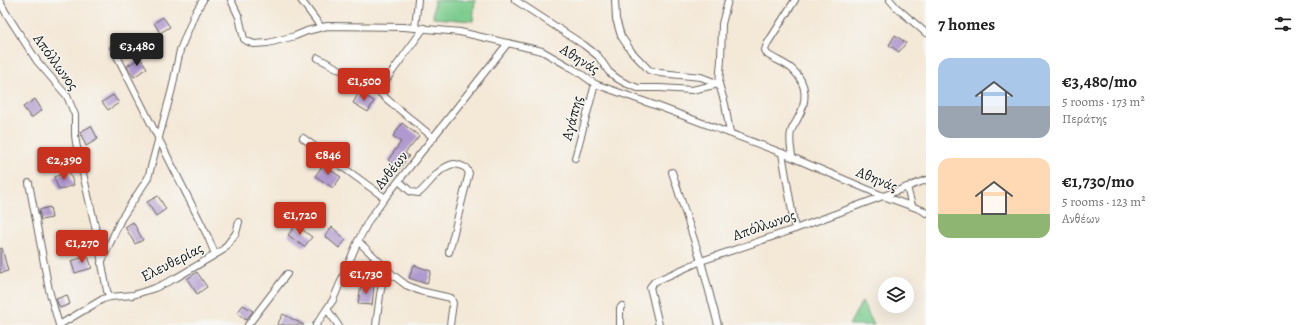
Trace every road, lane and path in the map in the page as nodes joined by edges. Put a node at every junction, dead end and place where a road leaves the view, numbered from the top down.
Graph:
1 (202, 0) edge
2 (231, 0) edge
3 (301, 0) edge
4 (418, 0) edge
5 (515, 0) edge
6 (615, 0) edge
7 (728, 0) edge
8 (795, 0) edge
9 (890, 0) edge
10 (0, 2) edge
11 (321, 27) junction
12 (415, 27) junction
13 (424, 28) junction
14 (926, 33) edge
15 (508, 43) junction
16 (113, 48) dead end
17 (318, 58) dead end
18 (594, 84) junction
19 (719, 84) junction
20 (378, 91) junction
21 (730, 133) junction
22 (159, 136) junction
23 (304, 138) dead end
24 (434, 138) junction
25 (782, 153) junction
26 (792, 156) junction
27 (575, 158) dead end
28 (672, 172) dead end
29 (926, 180) edge
30 (399, 181) junction
31 (29, 183) dead end
32 (907, 186) junction
33 (883, 196) junction
34 (385, 198) junction
35 (912, 206) junction
36 (926, 213) edge
37 (239, 222) dead end
38 (795, 229) junction
39 (358, 241) junction
40 (449, 252) dead end
41 (216, 254) junction
42 (701, 260) junction
43 (101, 263) junction
44 (385, 267) junction
45 (287, 274) dead end
46 (110, 297) junction
47 (622, 306) dead end
48 (328, 309) junction
49 (59, 325) edge
50 (248, 325) edge
51 (316, 325) edge
52 (338, 325) edge
53 (376, 325) edge
54 (450, 325) edge
55 (620, 325) edge
56 (659, 325) edge
57 (718, 325) edge

1 - 22 street
2 - 11 street, Αθηνάς
3 - 11 street
4 - 12 street
5 - 19 street
6 - 19 street
7 - 19 street
8 - 26 street
9 - 14 street
10 - 43 street, Απόλλωνος
11 - 12 street, Αθηνάς
12 - 13 street, Αθηνάς
13 - 15 street, Αθηνάς
13 - 20 street
15 - 18 street, Αθηνάς
15 - 24 street, Ανθέων
16 - 22 street
17 - 20 street
18 - 21 street, Αθηνάς
18 - 27 street, Αγάπης
19 - 21 street
20 - 24 street
21 - 25 street, Αθηνάς
22 - 41 street
22 - 43 street
23 - 34 street
24 - 30 street, Ανθέων
25 - 26 street, Αθηνάς
25 - 38 street
26 - 33 street, Αθηνάς
28 - 42 street
29 - 32 street, Απόλλωνος
30 - 34 street, Ανθέων
30 - 40 street
31 - 49 street
32 - 33 street, Απόλλωνος
32 - 35 street
33 - 35 street, Αθηνάς
33 - 38 street, Απόλλωνος
34 - 39 street, Ανθέων
35 - 36 street, Αθηνάς
37 - 41 street, Ελευθερίας
38 - 42 street, Απόλλωνος
39 - 44 street
39 - 48 street, Ανθέων
41 - 46 street, Ελευθερίας
42 - 56 street, Απόλλωνος
42 - 57 street
43 - 46 street, Απόλλωνος
44 - 53 street
44 - 54 street
45 - 50 street
46 - 49 street, Ελευθερίας
47 - 55 street
48 - 51 street, Ανθέων
48 - 52 street

